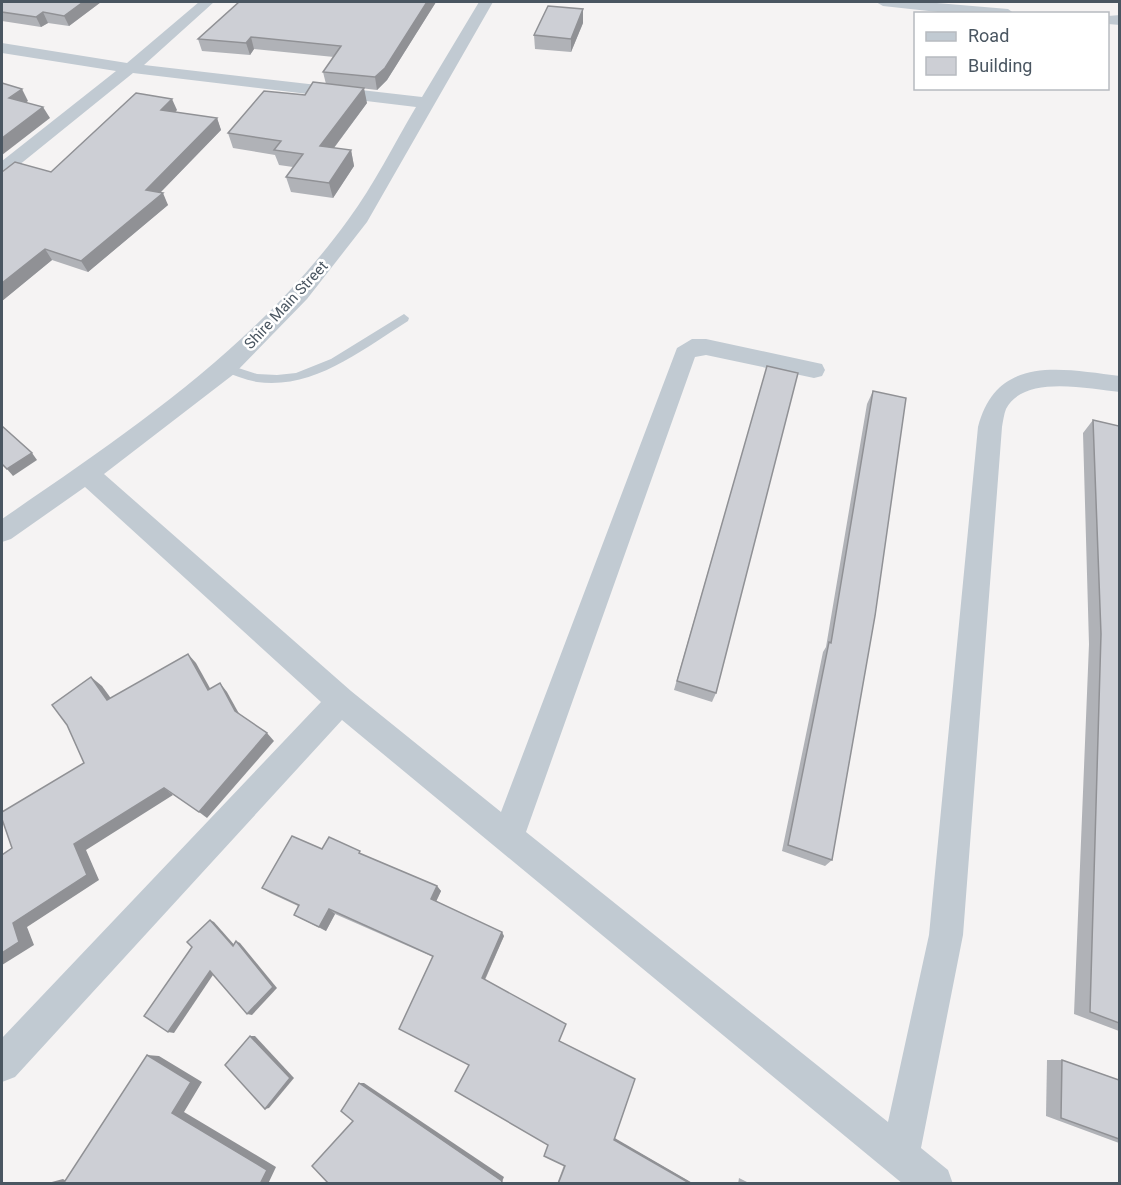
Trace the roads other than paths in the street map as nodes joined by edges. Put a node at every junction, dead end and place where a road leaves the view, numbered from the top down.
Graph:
1 (207, 2) edge
2 (486, 2) edge
3 (884, 2) edge
4 (987, 12) edge
5 (2, 48) edge
6 (130, 68) junction
7 (427, 103) junction
8 (2, 170) edge
9 (404, 318) dead end
10 (226, 368) junction
11 (814, 370) dead end
12 (1119, 384) edge
13 (87, 474) junction
14 (6, 521) edge
15 (341, 701) junction
16 (508, 837) junction
17 (2, 1064) edge
18 (900, 1155) junction
19 (934, 1184) edge

1 - 6 street
2 - 7 street, Shire Main Street
3 - 4 street
5 - 6 street
6 - 7 street
6 - 8 street
7 - 10 street, Shire Main Street
9 - 10 lane
10 - 13 street, Shire Main Street
11 - 16 street
12 - 18 street
13 - 14 street, Shire Main Street
13 - 15 street
15 - 16 street
15 - 17 street
16 - 18 street
18 - 19 street

